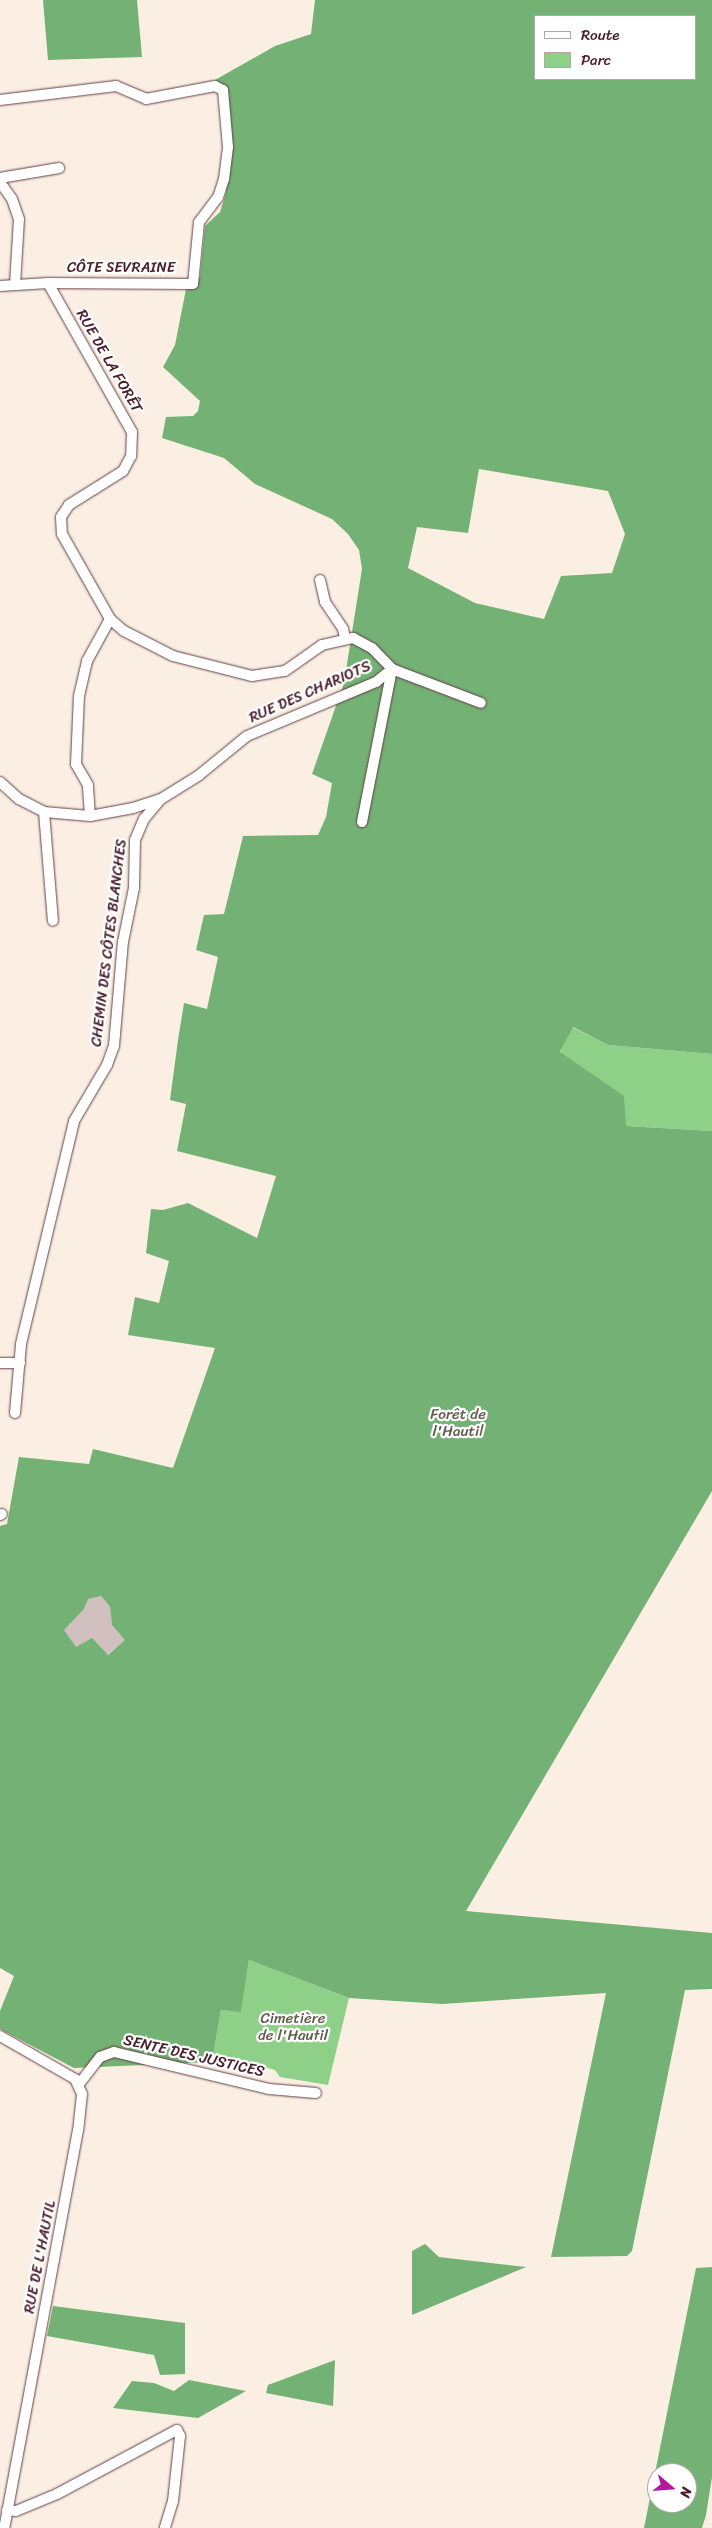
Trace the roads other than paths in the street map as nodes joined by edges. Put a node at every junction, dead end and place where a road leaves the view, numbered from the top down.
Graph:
1 (0, 100) edge
2 (59, 168) dead end
3 (0, 178) edge
4 (0, 182) edge
5 (48, 283) junction
6 (15, 284) junction
7 (0, 286) edge
8 (320, 580) dead end
9 (110, 619) junction
10 (345, 638) junction
11 (392, 668) junction
12 (481, 703) dead end
13 (0, 782) edge
14 (161, 799) junction
15 (44, 812) junction
16 (90, 816) junction
17 (362, 822) dead end
18 (53, 921) dead end
19 (0, 1363) edge
20 (20, 1363) junction
21 (16, 1413) dead end
22 (0, 2036) edge
23 (79, 2084) junction
24 (316, 2093) dead end
25 (7, 2510) junction
26 (4, 2528) edge
27 (165, 2528) edge

1 - 5 street, CÔTE SEVRAINE
2 - 3 street
4 - 6 street
5 - 6 street, CÔTE SEVRAINE
5 - 9 street, RUE DE LA FORÊT
6 - 7 street, CÔTE SEVRAINE
8 - 10 street
9 - 10 street, RUE DE LA FORÊT
9 - 16 street
10 - 11 street
11 - 12 street
11 - 14 street, RUE DES CHARIOTS
11 - 17 street
13 - 15 street, RUE DES CHARIOTS
14 - 16 street, RUE DES CHARIOTS
14 - 20 street, CHEMIN DES CÔTES BLANCHES
15 - 16 street, RUE DES CHARIOTS
15 - 18 street
19 - 20 street
20 - 21 street, CHEMIN DES CÔTES BLANCHES
22 - 23 street
23 - 24 street, SENTE DES JUSTICES
23 - 25 street, RUE DE L'HAUTIL
25 - 26 street, RUE DE L'HAUTIL
25 - 27 street

